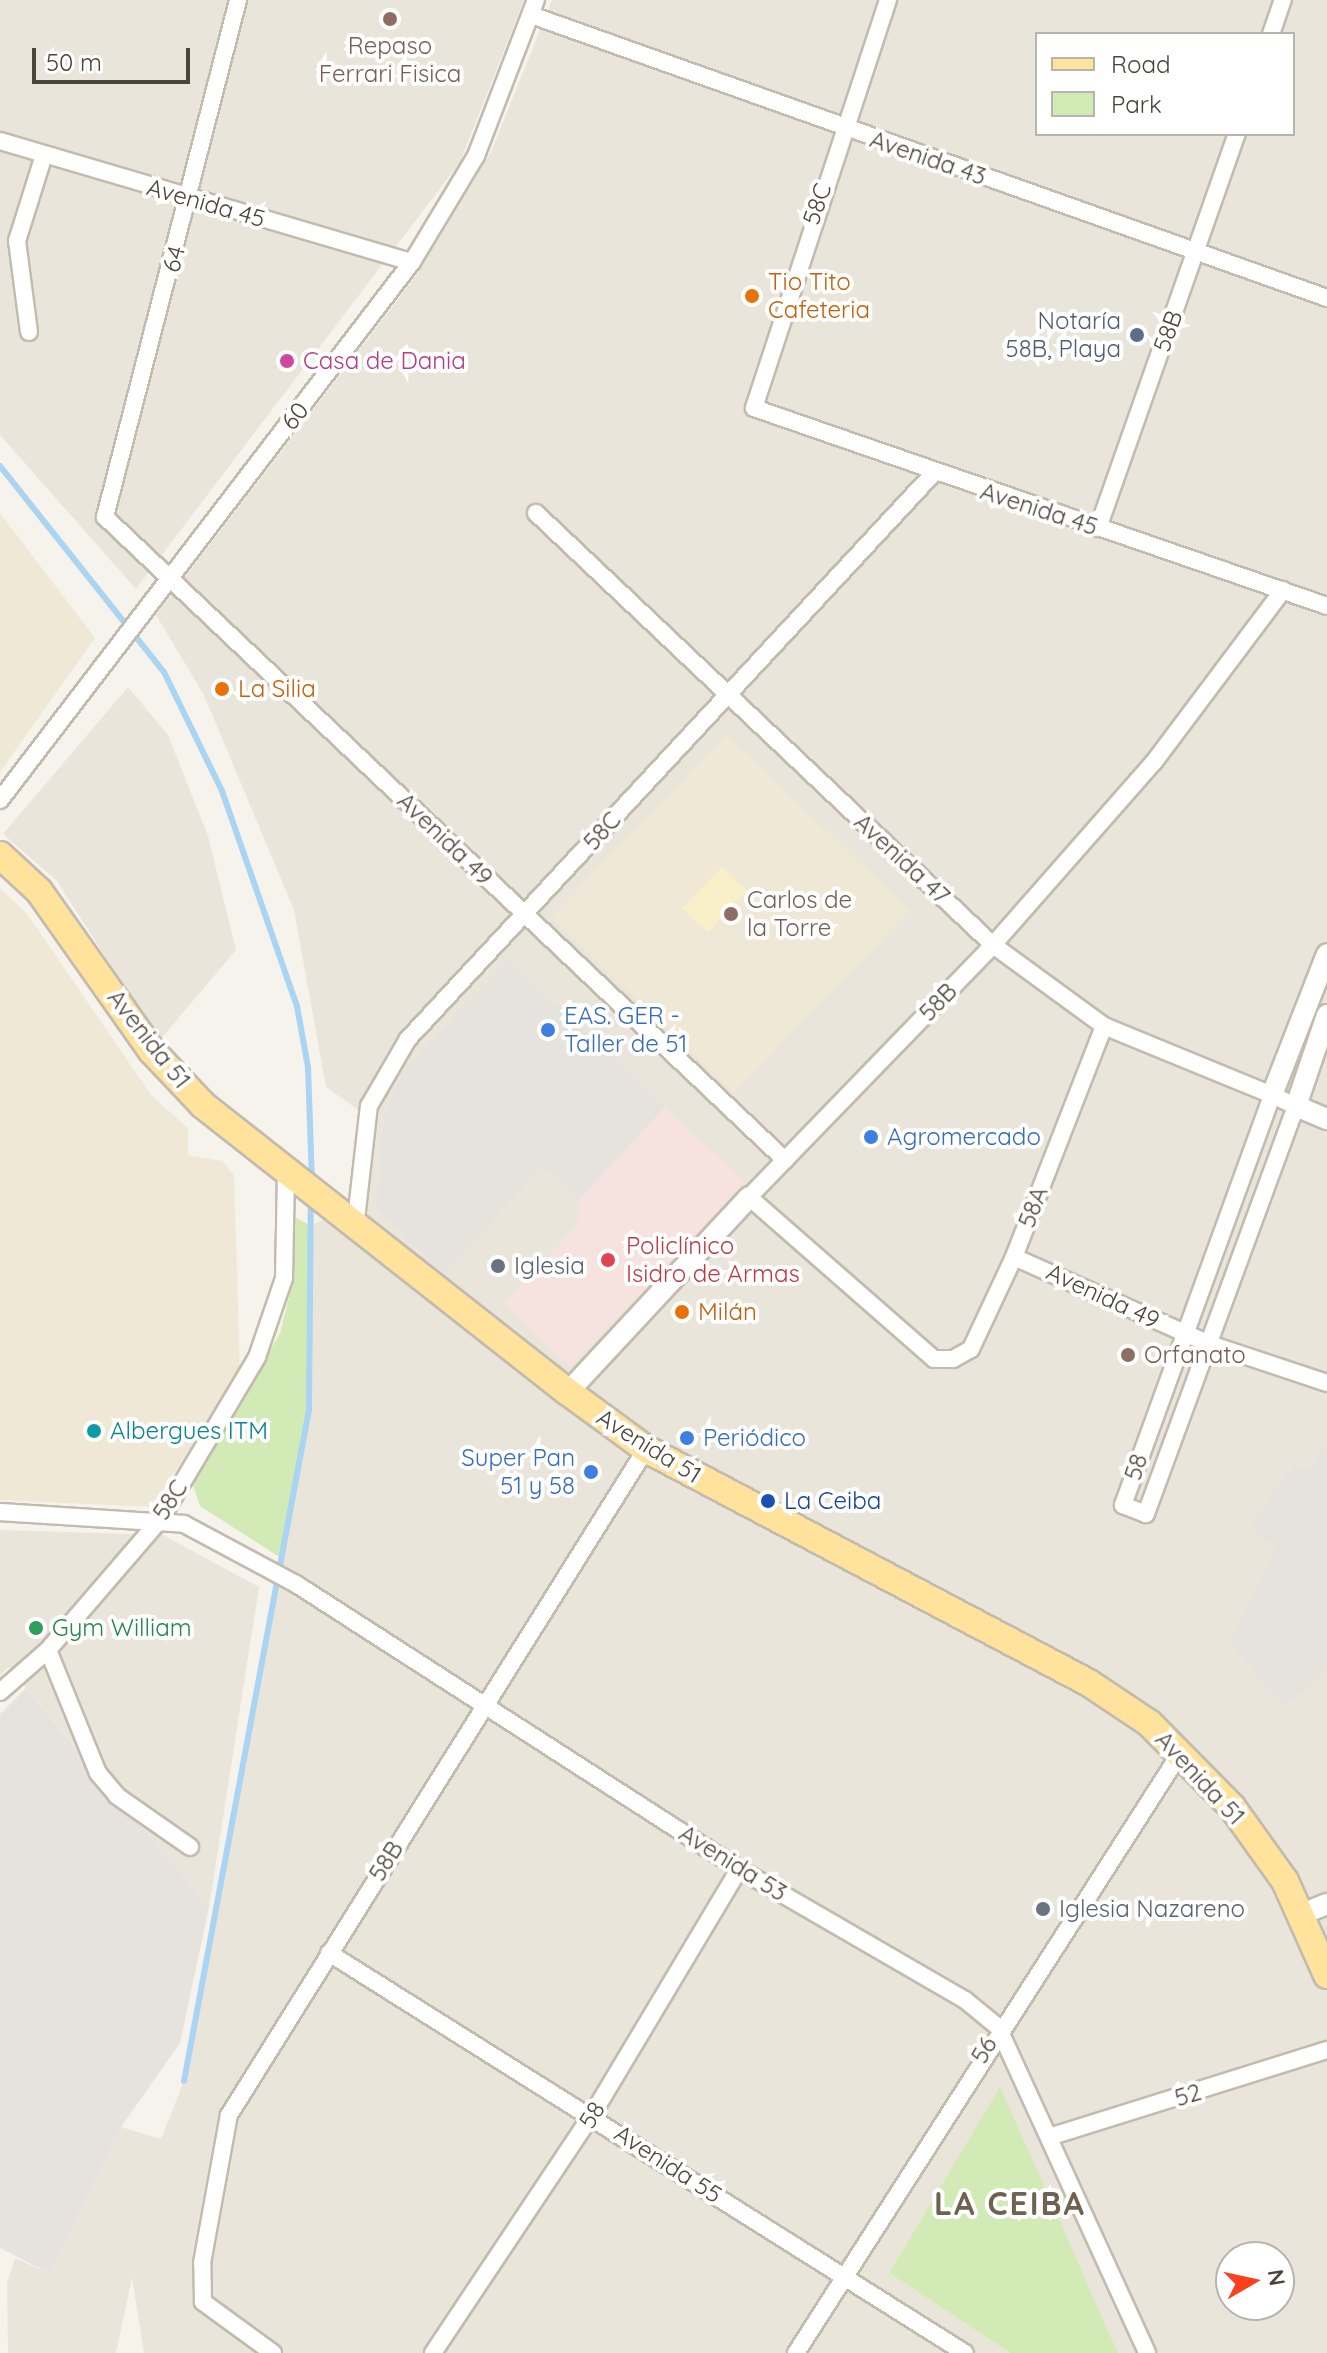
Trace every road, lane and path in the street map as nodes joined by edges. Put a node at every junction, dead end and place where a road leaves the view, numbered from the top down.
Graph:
1 (238, 0) edge
2 (888, 0) edge
3 (1283, 0) edge
4 (533, 7) edge
5 (1272, 32) edge
6 (843, 128) junction
7 (1236, 136) edge
8 (0, 141) edge
9 (44, 155) junction
10 (190, 199) junction
11 (1196, 253) junction
12 (412, 262) junction
13 (1327, 298) edge
14 (29, 332) dead end
15 (754, 408) joint
16 (932, 475) junction
17 (536, 513) dead end
18 (105, 517) joint
19 (1098, 528) junction
20 (172, 577) junction
21 (1283, 590) junction
22 (1327, 606) edge
23 (725, 693) junction
24 (0, 800) edge
25 (0, 855) edge
26 (526, 916) junction
27 (993, 945) junction
28 (1327, 954) edge
29 (1327, 1015) edge
30 (1104, 1026) junction
31 (1272, 1095) junction
32 (1296, 1106) junction
33 (1327, 1119) edge
34 (785, 1160) junction
35 (286, 1176) junction
36 (749, 1197) junction
37 (355, 1229) junction
38 (1014, 1257) junction
39 (1181, 1332) junction
40 (1207, 1343) junction
41 (1327, 1383) edge
42 (568, 1392) junction
43 (646, 1449) junction
44 (0, 1512) edge
45 (160, 1520) junction
46 (48, 1650) junction
47 (0, 1692) edge
48 (485, 1701) junction
49 (1181, 1752) junction
50 (190, 1847) dead end
51 (739, 1869) junction
52 (1327, 1904) edge
53 (1314, 1926) edge
54 (329, 1953) junction
55 (1327, 1975) edge
56 (998, 2027) junction
57 (1327, 2050) edge
58 (592, 2115) junction
59 (1049, 2137) junction
60 (844, 2277) junction
61 (273, 2353) edge
62 (433, 2353) edge
63 (796, 2353) edge
64 (965, 2353) edge
65 (1147, 2353) edge

1 - 10 street, 64
2 - 6 street, 58C
3 - 5 street
4 - 6 street, Avenida 43
4 - 12 street, 60
6 - 11 street, Avenida 43
6 - 15 street, 58C
7 - 11 street, 58B
8 - 9 street, Avenida 45
9 - 10 street, Avenida 45
9 - 14 street
10 - 12 street, Avenida 45
10 - 18 street, 64
11 - 13 street, Avenida 43
11 - 19 street, 58B
12 - 20 street, 60
15 - 16 street, Avenida 45
16 - 19 street, Avenida 45
16 - 23 street, 58C
17 - 23 street, Avenida 47
18 - 20 street, Avenida 49
19 - 21 street, Avenida 45
20 - 24 street, 60
20 - 26 street, Avenida 49
21 - 22 street, Avenida 45
21 - 27 street, 58B
23 - 26 street, 58C
23 - 27 street, Avenida 47
25 - 35 main road, Avenida 51
26 - 34 street, Avenida 49
26 - 37 street, 58C
27 - 30 street, Avenida 47
27 - 34 street, 58B
28 - 31 street, 58
29 - 32 street, 58
30 - 31 street, Avenida 47
30 - 38 street, 58A
31 - 32 street, Avenida 47
31 - 39 street, 58
32 - 33 street, Avenida 47
32 - 40 street, 58
34 - 36 street, 58B
35 - 37 main road, Avenida 51
35 - 45 street, 58C
36 - 38 street, 58A
36 - 42 street, 58B
37 - 42 main road, Avenida 51
38 - 39 street, Avenida 49
39 - 40 street, Avenida 49
39 - 40 street, 58
40 - 41 street, Avenida 49
42 - 43 main road, Avenida 51
43 - 48 street, 58B
43 - 49 main road, Avenida 51
44 - 45 street
45 - 46 street, 58C
45 - 48 street, Avenida 53
46 - 47 street, 58C
46 - 50 street
48 - 51 street, Avenida 53
48 - 54 street, 58B
49 - 53 main road, Avenida 51
49 - 56 street, 56
51 - 56 street, Avenida 53
51 - 58 street, 58
52 - 53 street
53 - 55 main road, Avenida 51
54 - 58 street, Avenida 55
54 - 61 street, 58B
56 - 59 street, Avenida 53
56 - 60 street, 56
57 - 59 street, 52
58 - 60 street, Avenida 55
58 - 62 street, 58
59 - 65 street, Avenida 53
60 - 63 street, 56
60 - 64 street, Avenida 55

